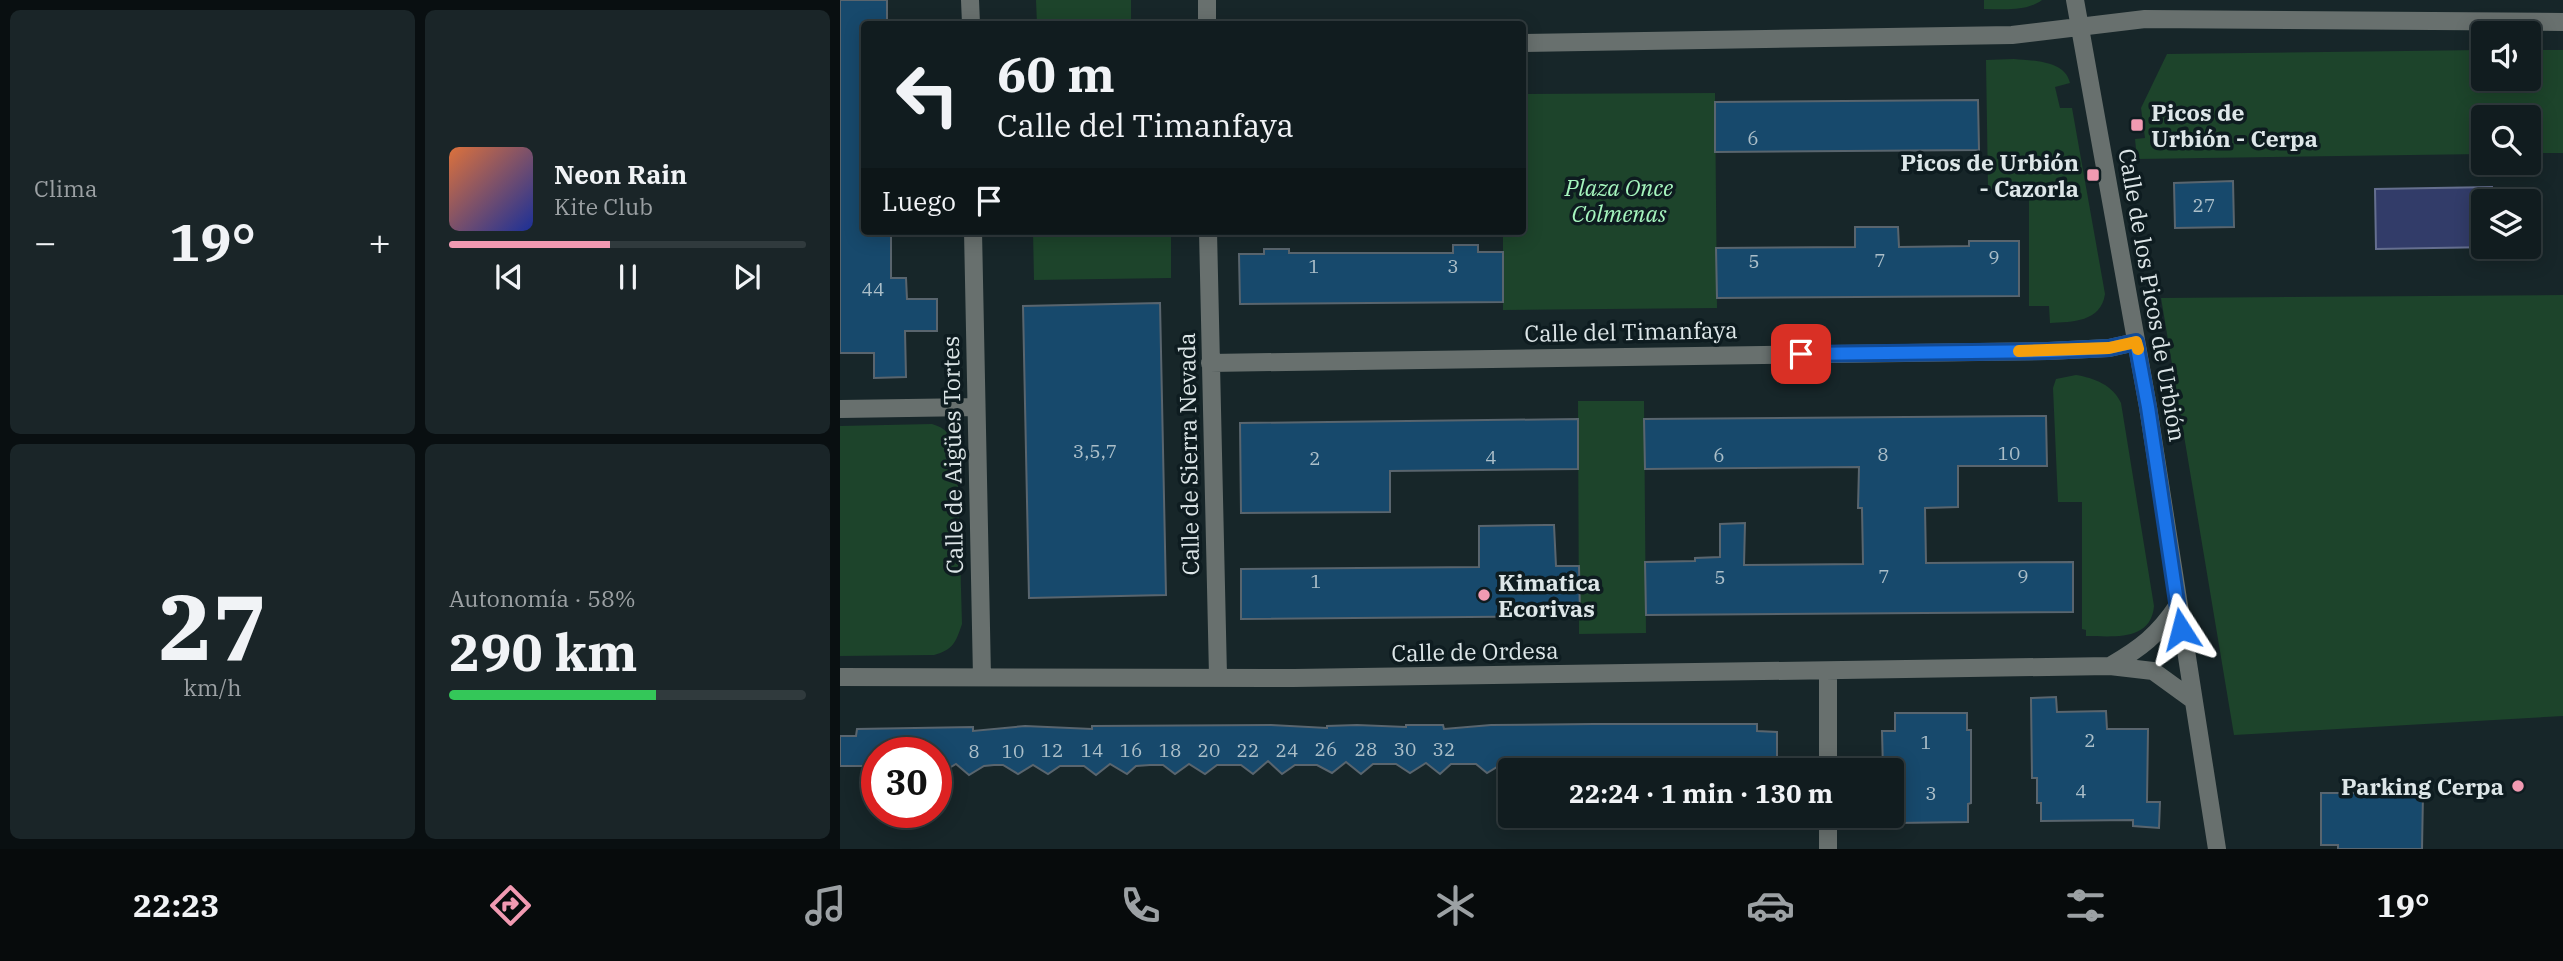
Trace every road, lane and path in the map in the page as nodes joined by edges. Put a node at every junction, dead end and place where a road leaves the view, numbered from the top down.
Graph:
1 (970, 0) edge
2 (1207, 0) edge
3 (2075, 0) edge
4 (971, 21) edge
5 (1207, 21) edge
6 (2563, 22) edge
7 (2080, 27) junction
8 (1526, 43) edge
9 (973, 235) edge
10 (1208, 235) edge
11 (2136, 342) junction
12 (1210, 363) junction
13 (975, 407) junction
14 (840, 409) edge
15 (2178, 605) junction
16 (2110, 666) junction
17 (1828, 671) junction
18 (1218, 676) junction
19 (840, 677) edge
20 (982, 677) junction
21 (2193, 700) junction
22 (1828, 758) edge
23 (1828, 828) edge
24 (1828, 849) edge
25 (2217, 849) edge

1 - 4 street
2 - 5 street
3 - 7 street, Calle de los Picos de Urbión
6 - 7 street
7 - 8 street
7 - 11 street, Calle de los Picos de Urbión
9 - 13 street, Calle de Aigües Tortes
10 - 12 street, Calle de Sierra Nevada
11 - 12 street, Calle del Timanfaya
11 - 15 street, Calle de los Picos de Urbión
12 - 18 street, Calle de Sierra Nevada
13 - 14 street
13 - 20 street, Calle de Aigües Tortes
15 - 16 street
15 - 21 street, Calle de los Picos de Urbión
16 - 17 street, Calle de Ordesa
16 - 21 street, Calle de Ordesa
17 - 18 street, Calle de Ordesa
17 - 22 street
18 - 20 street, Calle de Ordesa
19 - 20 street, Calle de Ordesa
21 - 25 street, Calle de los Picos de Urbión
23 - 24 street

